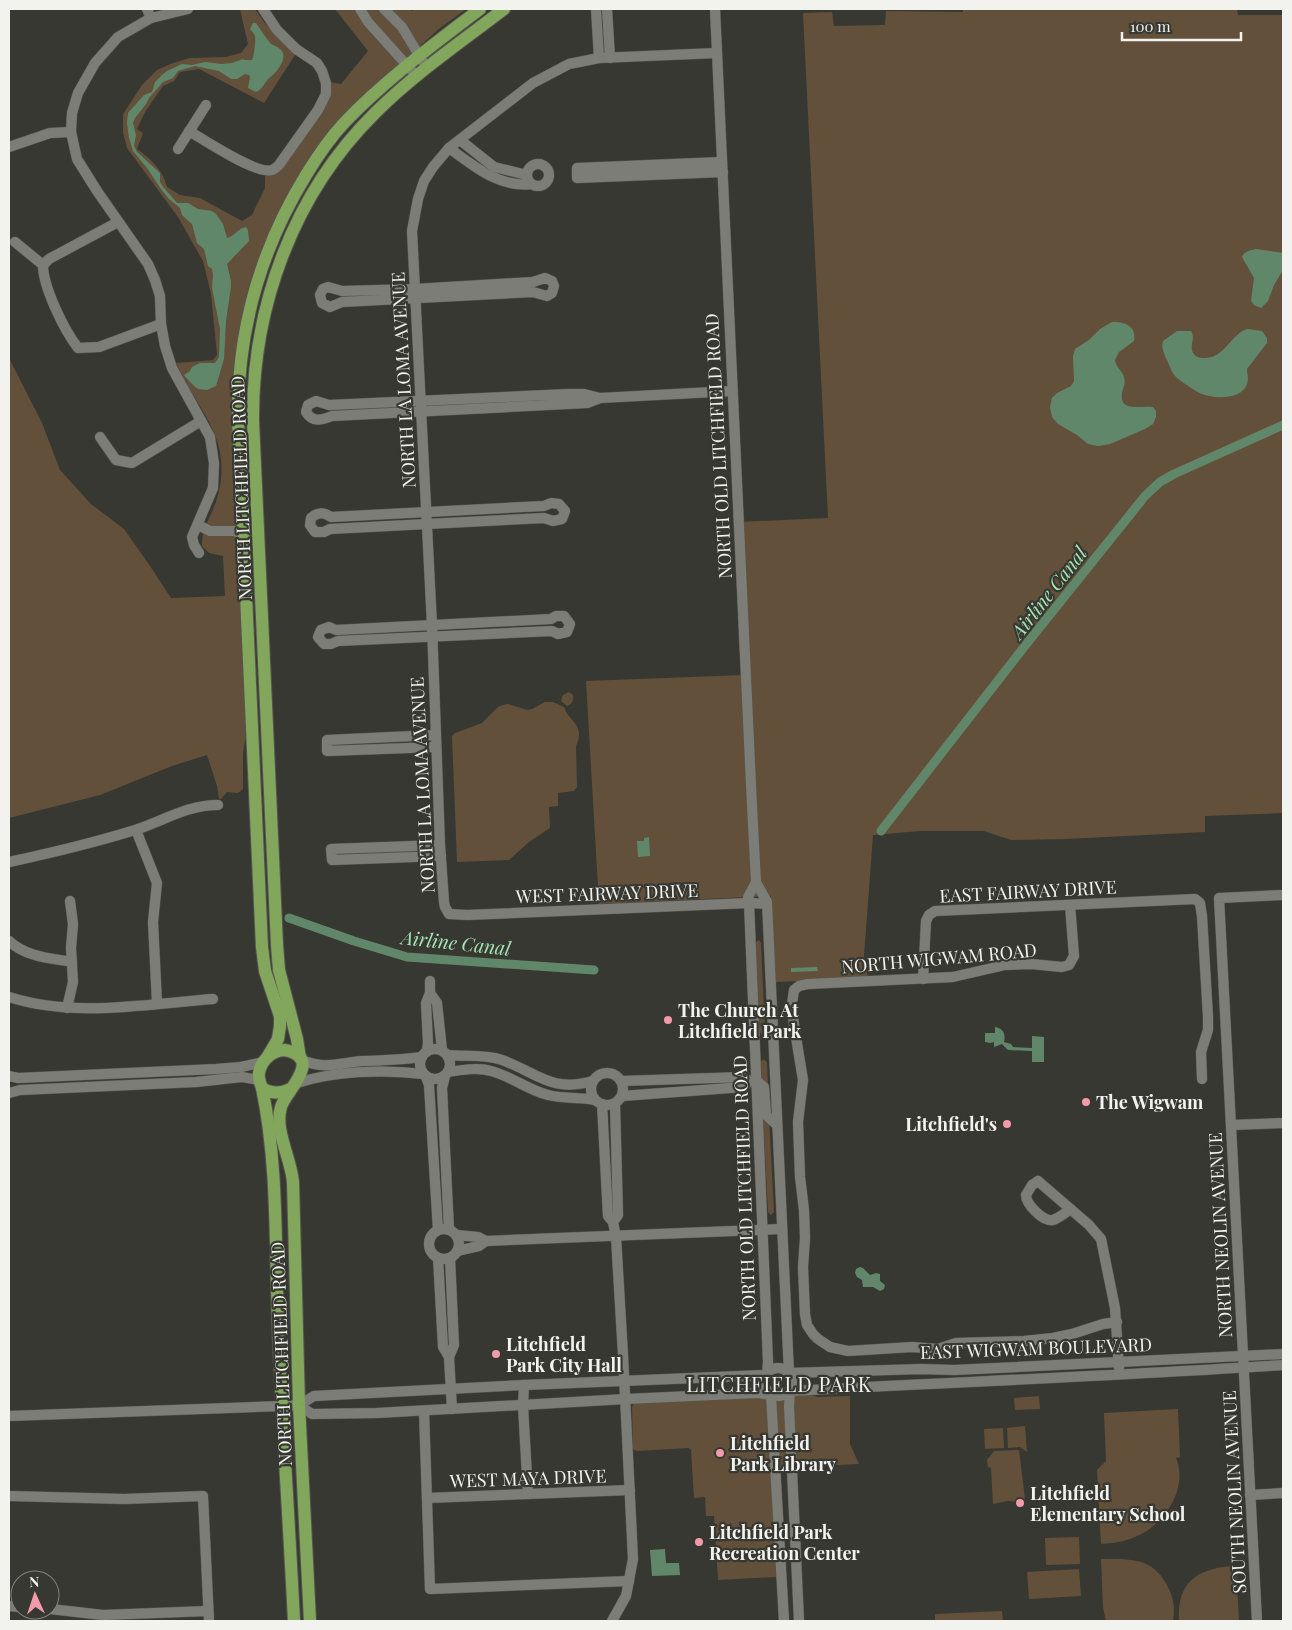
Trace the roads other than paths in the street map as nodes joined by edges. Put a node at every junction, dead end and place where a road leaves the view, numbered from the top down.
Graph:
1 (188, 9) edge
2 (263, 9) edge
3 (360, 9) edge
4 (384, 9) edge
5 (480, 9) edge
6 (504, 9) edge
7 (596, 9) edge
8 (607, 9) edge
9 (714, 9) edge
10 (149, 14) edge
11 (717, 53) junction
12 (420, 56) junction
13 (599, 58) junction
14 (610, 58) junction
15 (407, 66) junction
16 (421, 73) junction
17 (206, 105) dead end
18 (189, 131) junction
19 (71, 132) junction
20 (460, 140) junction
21 (9, 147) edge
22 (449, 148) junction
23 (178, 149) dead end
24 (722, 167) junction
25 (619, 171) dead end
26 (492, 172) junction
27 (529, 179) dead end
28 (118, 222) junction
29 (15, 242) dead end
30 (43, 265) junction
31 (487, 289) junction
32 (415, 294) junction
33 (360, 296) dead end
34 (161, 324) junction
35 (732, 391) junction
36 (420, 400) junction
37 (503, 402) junction
38 (362, 403) junction
39 (421, 411) junction
40 (363, 414) junction
41 (202, 421) junction
42 (100, 437) dead end
43 (497, 508) junction
44 (426, 512) junction
45 (366, 515) junction
46 (498, 520) junction
47 (426, 524) junction
48 (198, 525) junction
49 (367, 527) junction
50 (243, 534) junction
51 (199, 553) dead end
52 (503, 621) junction
53 (372, 628) junction
54 (432, 630) junction
55 (504, 632) junction
56 (372, 639) junction
57 (435, 735) junction
58 (379, 738) junction
59 (436, 747) junction
60 (379, 749) junction
61 (218, 805) dead end
62 (136, 830) junction
63 (440, 845) junction
64 (384, 847) junction
65 (441, 856) junction
66 (385, 858) junction
67 (9, 862) edge
68 (756, 882) junction
69 (1283, 895) edge
70 (70, 902) dead end
71 (748, 903) junction
72 (767, 904) junction
73 (1070, 905) junction
74 (450, 914) joint
75 (9, 941) edge
76 (72, 962) junction
77 (923, 979) junction
78 (430, 981) dead end
79 (430, 993) junction
80 (9, 997) edge
81 (213, 999) dead end
82 (157, 1004) junction
83 (67, 1008) junction
84 (444, 1053) junction
85 (424, 1054) junction
86 (266, 1059) junction
87 (301, 1059) junction
88 (447, 1074) junction
89 (424, 1075) junction
90 (9, 1076) edge
91 (63, 1076) junction
92 (1202, 1079) dead end
93 (593, 1081) junction
94 (621, 1081) junction
95 (753, 1081) junction
96 (261, 1084) junction
97 (294, 1086) junction
98 (64, 1088) junction
99 (9, 1093) edge
100 (618, 1099) junction
101 (598, 1102) junction
102 (1283, 1123) edge
103 (777, 1125) junction
104 (1231, 1125) junction
105 (1071, 1209) dead end
106 (613, 1222) junction
107 (781, 1229) junction
108 (438, 1230) junction
109 (763, 1230) junction
110 (453, 1232) junction
111 (616, 1236) junction
112 (486, 1241) junction
113 (454, 1255) junction
114 (438, 1258) junction
115 (1117, 1322) junction
116 (1283, 1354) edge
117 (449, 1357) junction
118 (1119, 1362) junction
119 (1243, 1362) junction
120 (1283, 1365) edge
121 (789, 1373) junction
122 (1119, 1374) junction
123 (767, 1375) junction
124 (625, 1384) junction
125 (524, 1385) junction
126 (451, 1389) junction
127 (790, 1391) junction
128 (771, 1395) junction
129 (626, 1399) junction
130 (299, 1405) junction
131 (282, 1406) junction
132 (523, 1406) junction
133 (452, 1410) junction
134 (424, 1411) junction
135 (9, 1416) edge
136 (630, 1490) junction
137 (1283, 1493) edge
138 (528, 1494) junction
139 (1250, 1495) junction
140 (9, 1496) edge
141 (427, 1498) junction
142 (629, 1581) junction
143 (60, 1610) edge
144 (209, 1616) edge
145 (294, 1621) edge
146 (310, 1621) edge
147 (612, 1621) edge
148 (784, 1621) edge
149 (799, 1621) edge
150 (1257, 1621) edge

1 - 10 street
2 - 18 street
3 - 15 street
4 - 12 street
5 - 12 main road, NORTH LITCHFIELD ROAD
6 - 16 main road, NORTH LITCHFIELD ROAD
7 - 13 street
8 - 14 street
9 - 11 street, NORTH OLD LITCHFIELD ROAD
10 - 19 street
11 - 14 street, NORTH LA LOMA AVENUE
11 - 24 street, NORTH OLD LITCHFIELD ROAD
12 - 15 main road, NORTH LITCHFIELD ROAD
12 - 16 street
13 - 14 street, NORTH LA LOMA AVENUE
13 - 20 street, NORTH LA LOMA AVENUE
15 - 16 street
15 - 50 main road, NORTH LITCHFIELD ROAD
16 - 87 main road, NORTH LITCHFIELD ROAD
17 - 18 street
18 - 23 street
19 - 21 street
19 - 28 street
20 - 22 street, NORTH LA LOMA AVENUE
20 - 26 street
22 - 26 street
22 - 32 street, NORTH LA LOMA AVENUE
24 - 25 street
24 - 35 street, NORTH OLD LITCHFIELD ROAD
26 - 27 street
28 - 30 street
28 - 34 street
29 - 30 street
30 - 34 street
31 - 31 street
31 - 32 street
32 - 33 street
32 - 36 street, NORTH LA LOMA AVENUE
34 - 41 street
35 - 37 street
35 - 68 street, NORTH OLD LITCHFIELD ROAD
36 - 37 street
36 - 38 street
36 - 39 street, NORTH LA LOMA AVENUE
37 - 39 street
38 - 40 street
38 - 40 street
39 - 40 street
39 - 44 street, NORTH LA LOMA AVENUE
41 - 42 street
41 - 48 street
43 - 44 street
43 - 46 street
43 - 46 street
44 - 45 street
44 - 47 street, NORTH LA LOMA AVENUE
45 - 49 street
45 - 49 street
46 - 47 street
47 - 49 street
47 - 54 street, NORTH LA LOMA AVENUE
48 - 50 street
48 - 51 street
50 - 86 main road, NORTH LITCHFIELD ROAD
52 - 54 street
52 - 55 street
52 - 55 street
53 - 54 street
53 - 56 street
53 - 56 street
54 - 55 street
54 - 56 street
54 - 57 street, NORTH LA LOMA AVENUE
57 - 58 street
57 - 59 street, NORTH LA LOMA AVENUE
58 - 60 street
58 - 60 street
59 - 60 street
59 - 63 street, NORTH LA LOMA AVENUE
61 - 62 street
62 - 67 street
62 - 82 street
63 - 64 street
63 - 65 street, NORTH LA LOMA AVENUE
64 - 66 street
64 - 66 street
65 - 66 street
65 - 74 street, NORTH LA LOMA AVENUE
68 - 71 street, NORTH OLD LITCHFIELD ROAD
68 - 72 street, NORTH OLD LITCHFIELD ROAD
69 - 104 street, NORTH NEOLIN AVENUE
70 - 76 street
71 - 72 street, WEST FAIRWAY DRIVE
71 - 74 street, WEST FAIRWAY DRIVE
71 - 95 street, NORTH OLD LITCHFIELD ROAD
72 - 103 street, NORTH OLD LITCHFIELD ROAD
73 - 77 street, EAST FAIRWAY DRIVE
73 - 77 street, NORTH WIGWAM ROAD
73 - 92 street, EAST FAIRWAY DRIVE
75 - 76 street
76 - 83 street
77 - 115 street, NORTH WIGWAM ROAD
78 - 79 street
79 - 84 street
79 - 85 street
80 - 83 street
81 - 82 street
82 - 83 street
84 - 85 street
84 - 88 street
84 - 93 street
85 - 87 street
85 - 89 street
86 - 87 main road
86 - 91 street
86 - 96 main road
87 - 97 main road
88 - 89 street
88 - 101 street
88 - 110 street
89 - 97 street
89 - 108 street
90 - 91 street
91 - 98 street
93 - 94 street
93 - 101 street
94 - 95 street
94 - 100 street
95 - 100 street
95 - 103 street
95 - 109 street, NORTH OLD LITCHFIELD ROAD
96 - 97 main road
96 - 98 street
96 - 131 main road, NORTH LITCHFIELD ROAD
97 - 130 main road, NORTH LITCHFIELD ROAD
98 - 99 street
100 - 101 street
100 - 106 street
101 - 106 street
102 - 104 street
103 - 107 street, NORTH OLD LITCHFIELD ROAD
104 - 119 street, NORTH NEOLIN AVENUE
105 - 115 street
106 - 111 street
107 - 109 street
107 - 121 street, NORTH OLD LITCHFIELD ROAD
108 - 110 street
108 - 114 street
109 - 111 street
109 - 123 street, NORTH OLD LITCHFIELD ROAD
110 - 112 street
110 - 113 street
111 - 112 street
111 - 124 street
112 - 113 street
113 - 114 street
113 - 117 street
114 - 117 street
115 - 118 street
116 - 119 street, EAST WIGWAM BOULEVARD
117 - 126 street
118 - 119 street, EAST WIGWAM BOULEVARD
118 - 121 street, EAST WIGWAM BOULEVARD
118 - 122 street
119 - 120 street, EAST WIGWAM BOULEVARD
119 - 122 street, EAST WIGWAM BOULEVARD
119 - 139 street, SOUTH NEOLIN AVENUE
121 - 123 street
121 - 127 street
122 - 127 street, EAST WIGWAM BOULEVARD
123 - 124 street
123 - 128 street
124 - 125 street
124 - 129 street
125 - 126 street
125 - 132 street
126 - 130 street
126 - 133 street
127 - 128 street
127 - 149 street
128 - 129 street
128 - 148 street
129 - 132 street
129 - 136 street
130 - 131 street
130 - 134 street
130 - 146 main road, NORTH LITCHFIELD ROAD
131 - 135 street
131 - 145 main road, NORTH LITCHFIELD ROAD
132 - 133 street
132 - 138 street
133 - 134 street
134 - 141 street
136 - 138 street, WEST MAYA DRIVE
136 - 142 street
137 - 139 street
138 - 141 street, WEST MAYA DRIVE
139 - 150 street, SOUTH NEOLIN AVENUE
140 - 144 street
141 - 142 street
142 - 147 street
143 - 144 street

